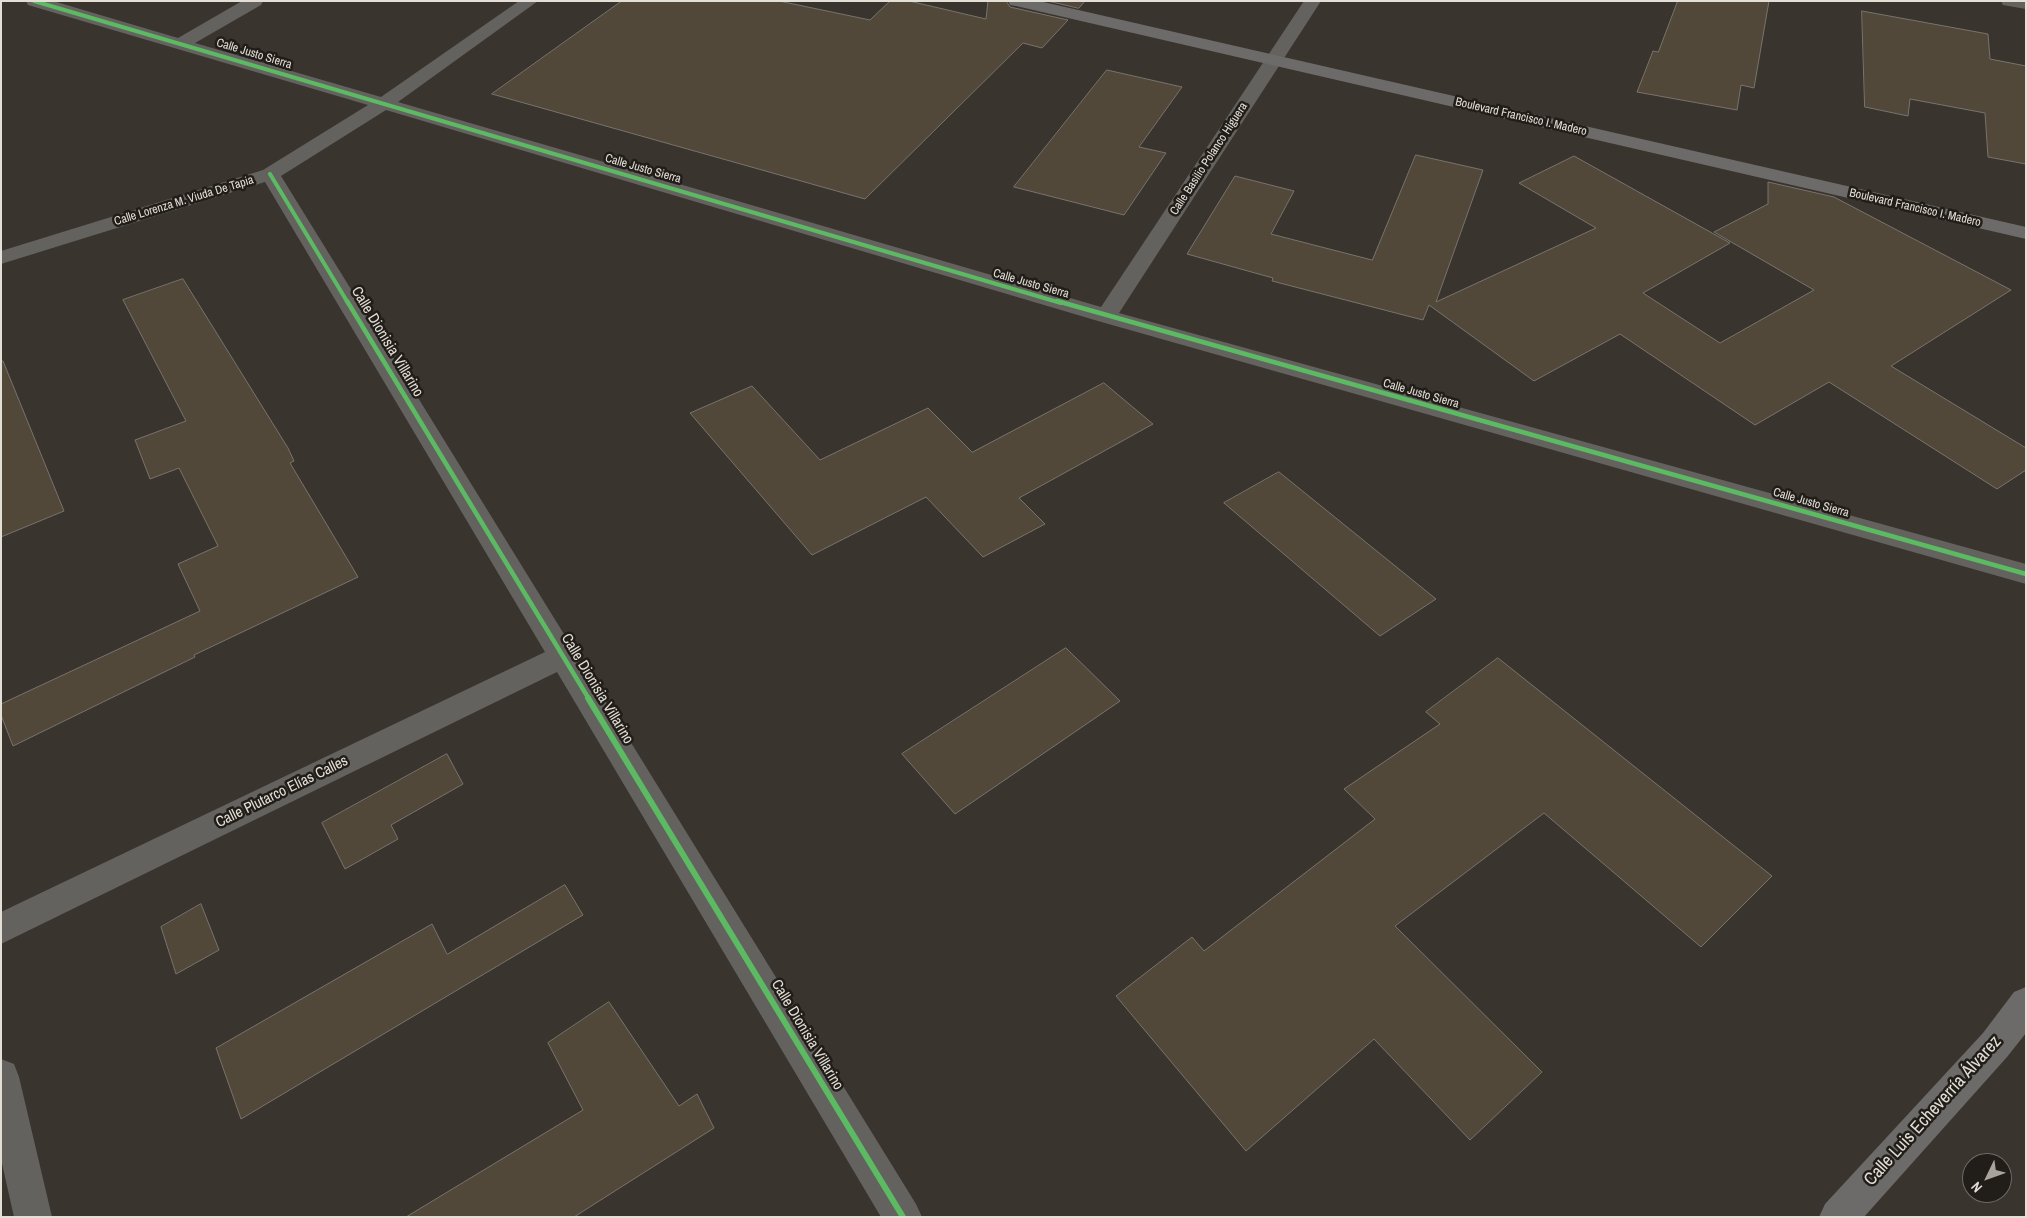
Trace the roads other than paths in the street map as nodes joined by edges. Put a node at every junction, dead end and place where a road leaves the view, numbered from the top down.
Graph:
1 (34, 1) edge
2 (255, 1) edge
3 (530, 1) edge
4 (1016, 1) edge
5 (1313, 1) edge
6 (2009, 1) edge
7 (2026, 4) edge
8 (182, 43) junction
9 (1274, 60) junction
10 (385, 104) junction
11 (270, 174) junction
12 (2026, 233) edge
13 (1, 258) edge
14 (1106, 316) junction
15 (2026, 574) edge
16 (563, 656) junction
17 (1, 929) edge
18 (2026, 1004) edge
19 (1, 1077) edge
20 (33, 1217) edge
21 (903, 1217) edge
22 (1838, 1217) edge

1 - 8 street, Calle Justo Sierra
2 - 8 street
3 - 10 street, Calle Lorenza M. Viuda De Tapia
4 - 9 street, Boulevard Francisco I. Madero
5 - 9 street, Calle Basilio Polanco Higuera
6 - 7 street
8 - 10 street, Calle Justo Sierra
9 - 12 street, Boulevard Francisco I. Madero
9 - 14 street, Calle Basilio Polanco Higuera
10 - 11 street, Calle Lorenza M. Viuda De Tapia
10 - 14 street, Calle Justo Sierra
11 - 13 street, Calle Lorenza M. Viuda De Tapia
11 - 16 street, Calle Dionisia Villarino
14 - 15 street, Calle Justo Sierra
16 - 17 street, Calle Plutarco Elías Calles
16 - 21 street, Calle Dionisia Villarino
18 - 22 street, Calle Luis Echeverría Álvarez
19 - 20 street

